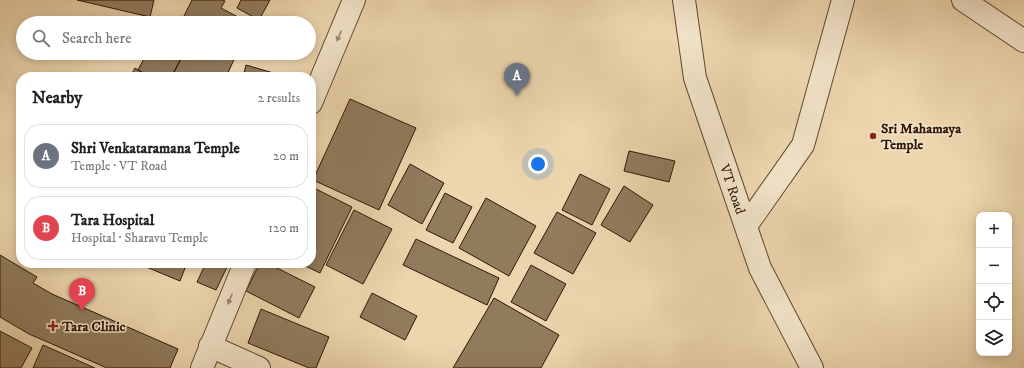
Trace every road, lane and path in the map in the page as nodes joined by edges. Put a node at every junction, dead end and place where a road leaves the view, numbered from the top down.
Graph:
1 (354, 0) edge
2 (684, 0) edge
3 (843, 0) edge
4 (963, 0) edge
5 (1024, 41) edge
6 (316, 91) edge
7 (746, 226) junction
8 (243, 268) edge
9 (210, 346) junction
10 (202, 368) edge
11 (259, 368) edge
12 (812, 368) edge

1 -> 6 street
2 - 7 street, VT Road
3 - 7 street
4 - 5 street
7 - 12 street, VT Road
8 -> 9 street
9 - 10 street
9 - 11 street

